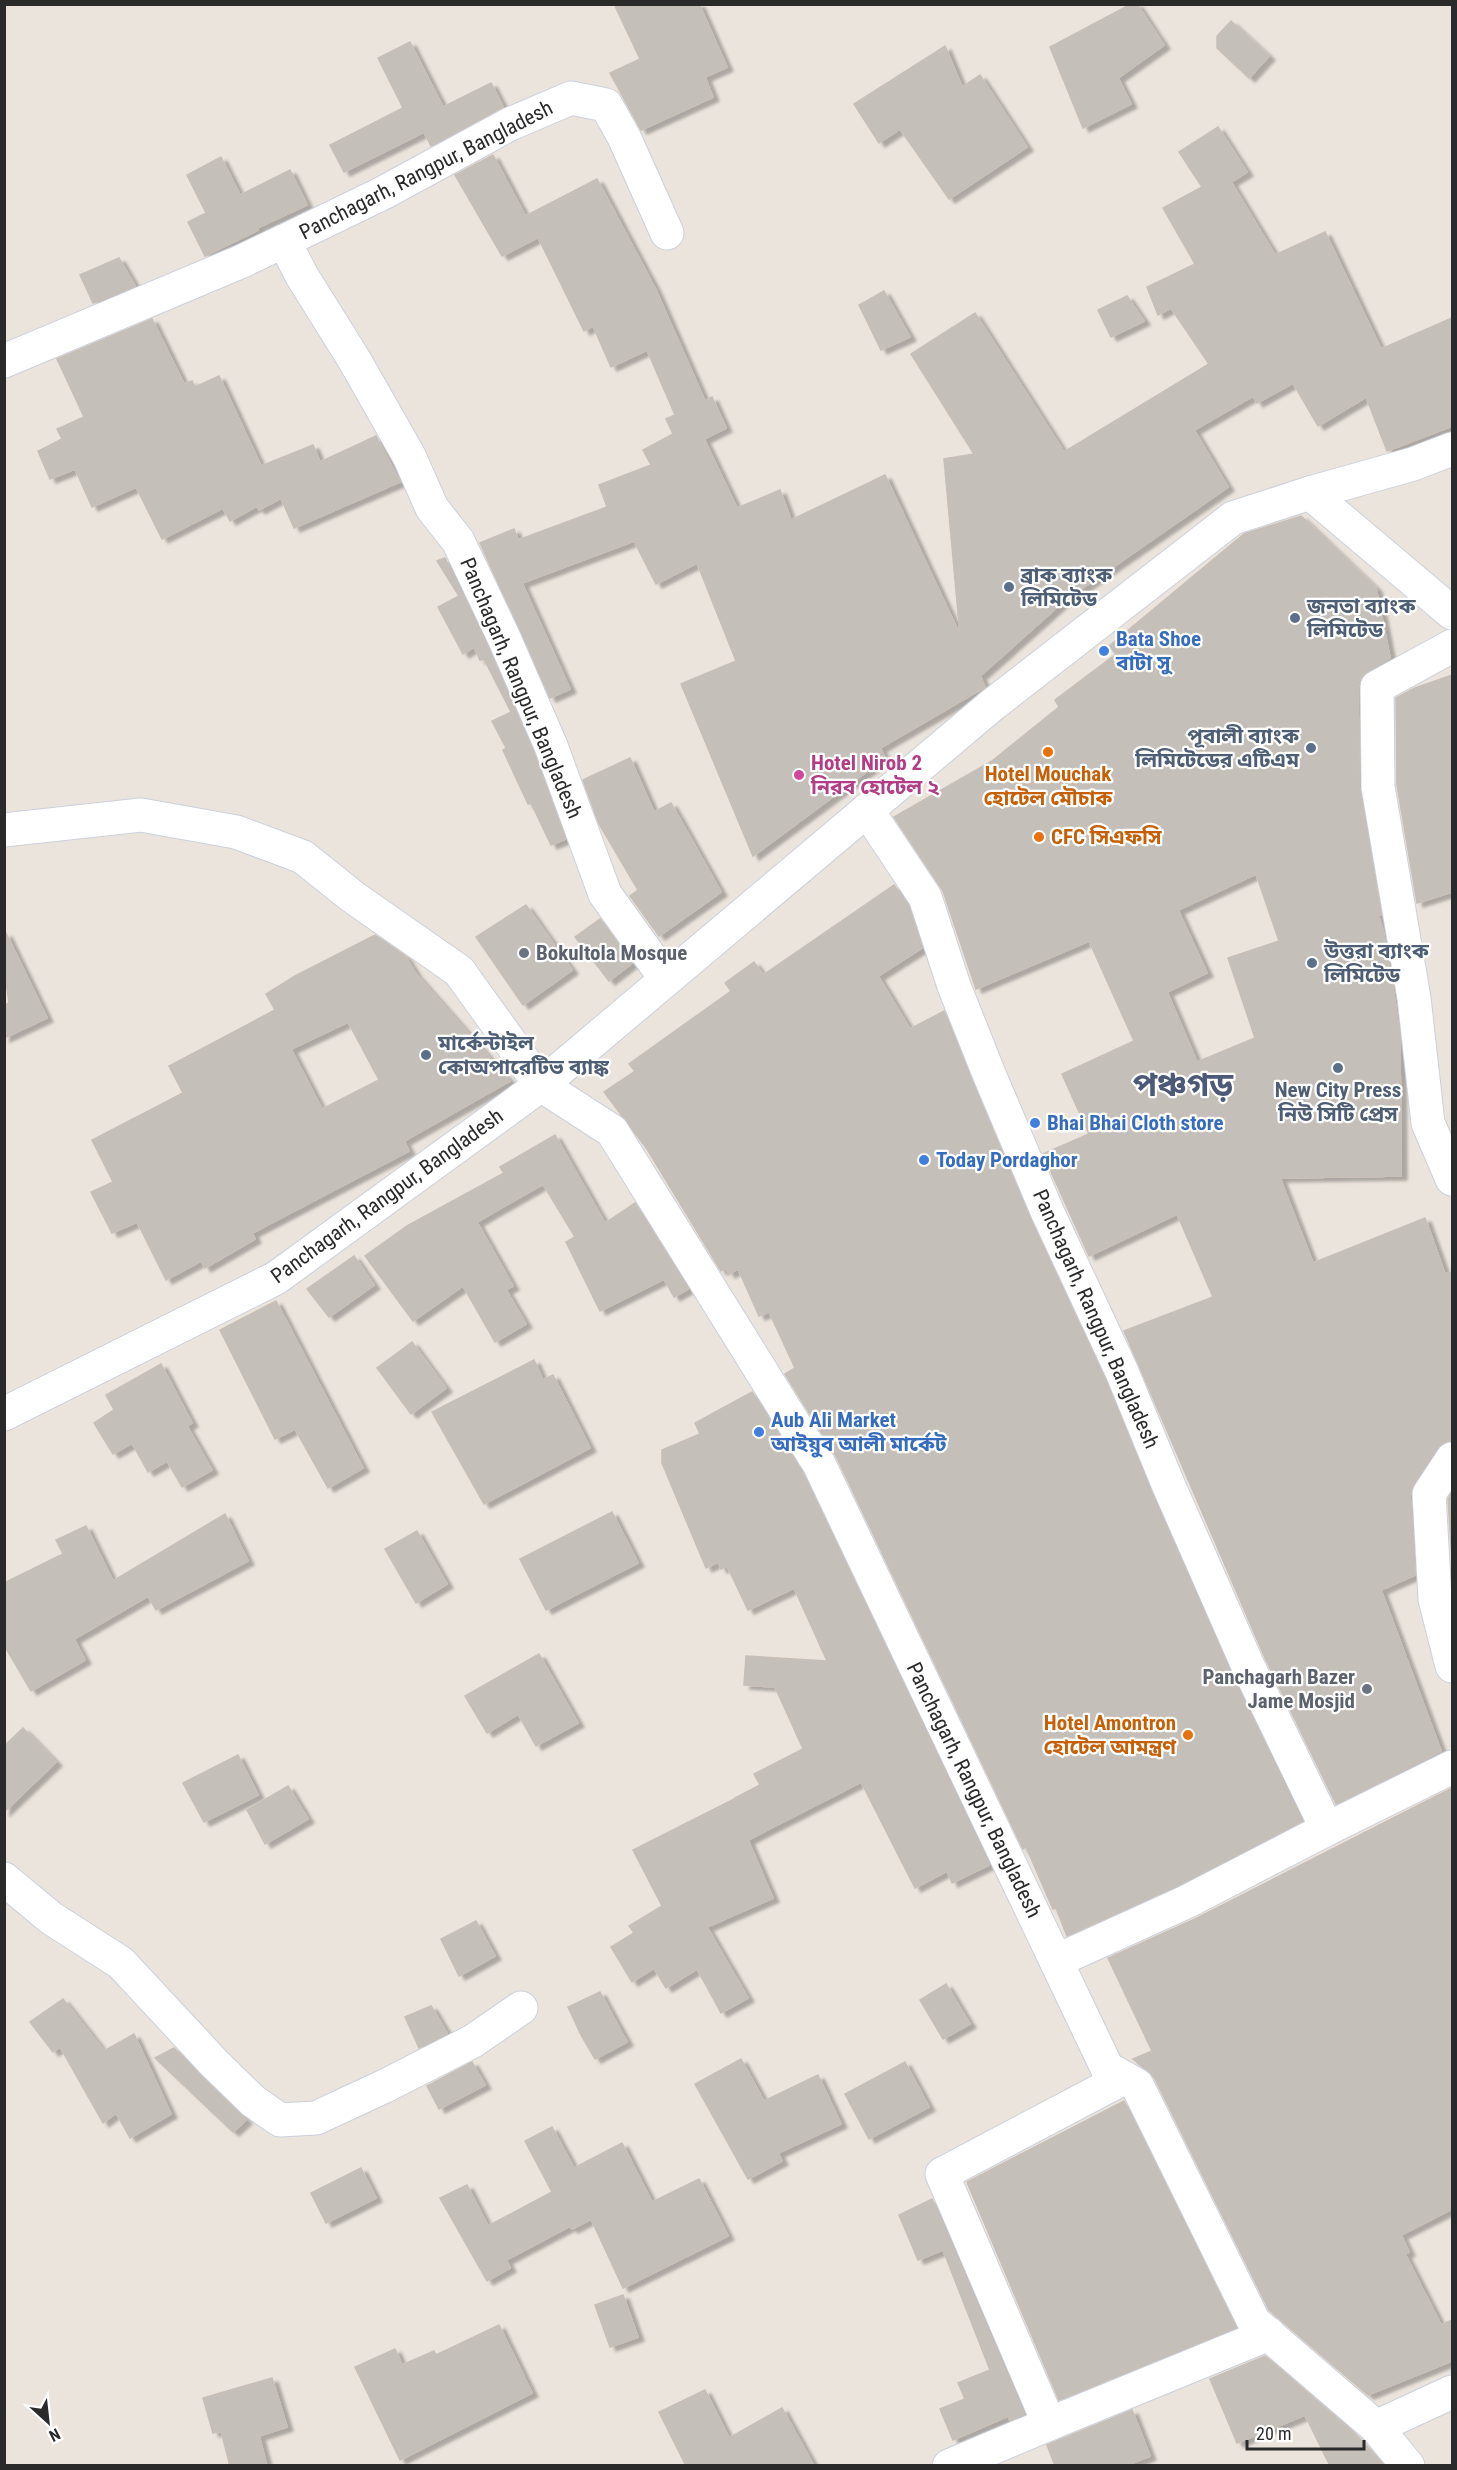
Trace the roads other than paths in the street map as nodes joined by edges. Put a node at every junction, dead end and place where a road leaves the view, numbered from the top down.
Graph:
1 (667, 234) dead end
2 (284, 241) junction
3 (4, 361) edge
4 (1452, 449) edge
5 (1310, 493) junction
6 (1452, 613) edge
7 (1452, 646) edge
8 (867, 810) junction
9 (4, 830) edge
10 (666, 979) junction
11 (541, 1085) junction
12 (1452, 1179) edge
13 (4, 1414) edge
14 (1452, 1459) edge
15 (1452, 1666) edge
16 (1452, 1767) edge
17 (1327, 1829) junction
18 (4, 1879) edge
19 (1056, 1961) junction
20 (521, 2007) dead end
21 (1124, 2078) junction
22 (1269, 2334) junction
23 (1452, 2392) edge
24 (1049, 2424) junction
25 (1376, 2427) junction
26 (950, 2466) edge
27 (1408, 2466) edge

1 - 2 street, Panchagarh, Rangpur, Bangladesh
2 - 3 street, Panchagarh, Rangpur, Bangladesh
2 - 10 street, Panchagarh, Rangpur, Bangladesh
4 - 5 street, Panchagarh, Rangpur, Bangladesh
5 - 6 street
5 - 8 street, Panchagarh, Rangpur, Bangladesh
7 - 12 street
8 - 10 street, Panchagarh, Rangpur, Bangladesh
8 - 17 street, Panchagarh, Rangpur, Bangladesh
9 - 11 street, Panchagarh, Rangpur, Bangladesh
10 - 11 street, Panchagarh, Rangpur, Bangladesh
11 - 13 street, Panchagarh, Rangpur, Bangladesh
11 - 19 street, Panchagarh, Rangpur, Bangladesh
14 - 15 street
16 - 17 street
17 - 19 street
18 - 20 street
19 - 21 street, Panchagarh, Rangpur, Bangladesh
21 - 22 street, Panchagarh, Rangpur, Bangladesh
21 - 24 street
22 - 24 street
22 - 25 street, Panchagarh, Rangpur, Bangladesh
23 - 25 street
24 - 26 street
25 - 27 street, Panchagarh, Rangpur, Bangladesh

